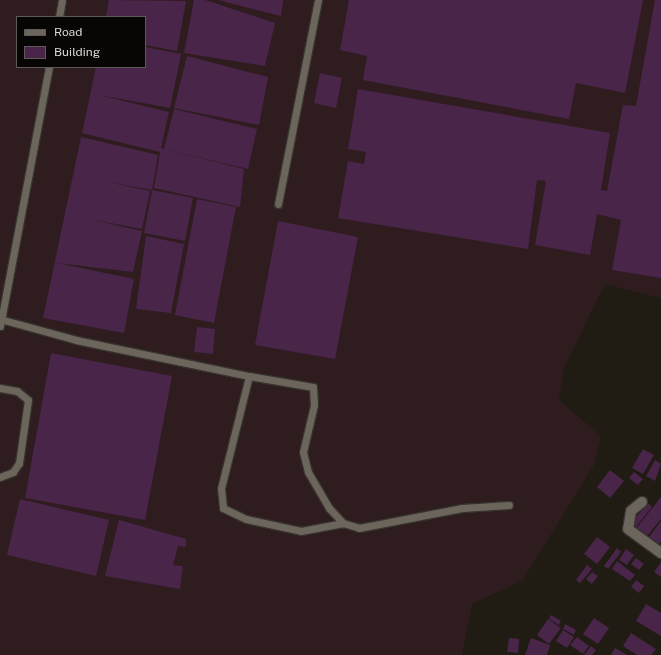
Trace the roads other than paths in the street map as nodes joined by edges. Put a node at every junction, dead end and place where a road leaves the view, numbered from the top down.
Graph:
1 (62, 0) edge
2 (318, 0) edge
3 (59, 16) edge
4 (49, 68) edge
5 (278, 204) dead end
6 (0, 322) edge
7 (249, 376) junction
8 (0, 388) edge
9 (0, 477) edge
10 (642, 502) dead end
11 (509, 505) dead end
12 (343, 522) junction
13 (661, 553) edge

1 - 3 lane
2 - 5 lane
4 - 6 lane
6 - 7 lane
7 - 12 lane
7 - 12 lane
8 - 9 lane
10 - 13 street
11 - 12 lane

